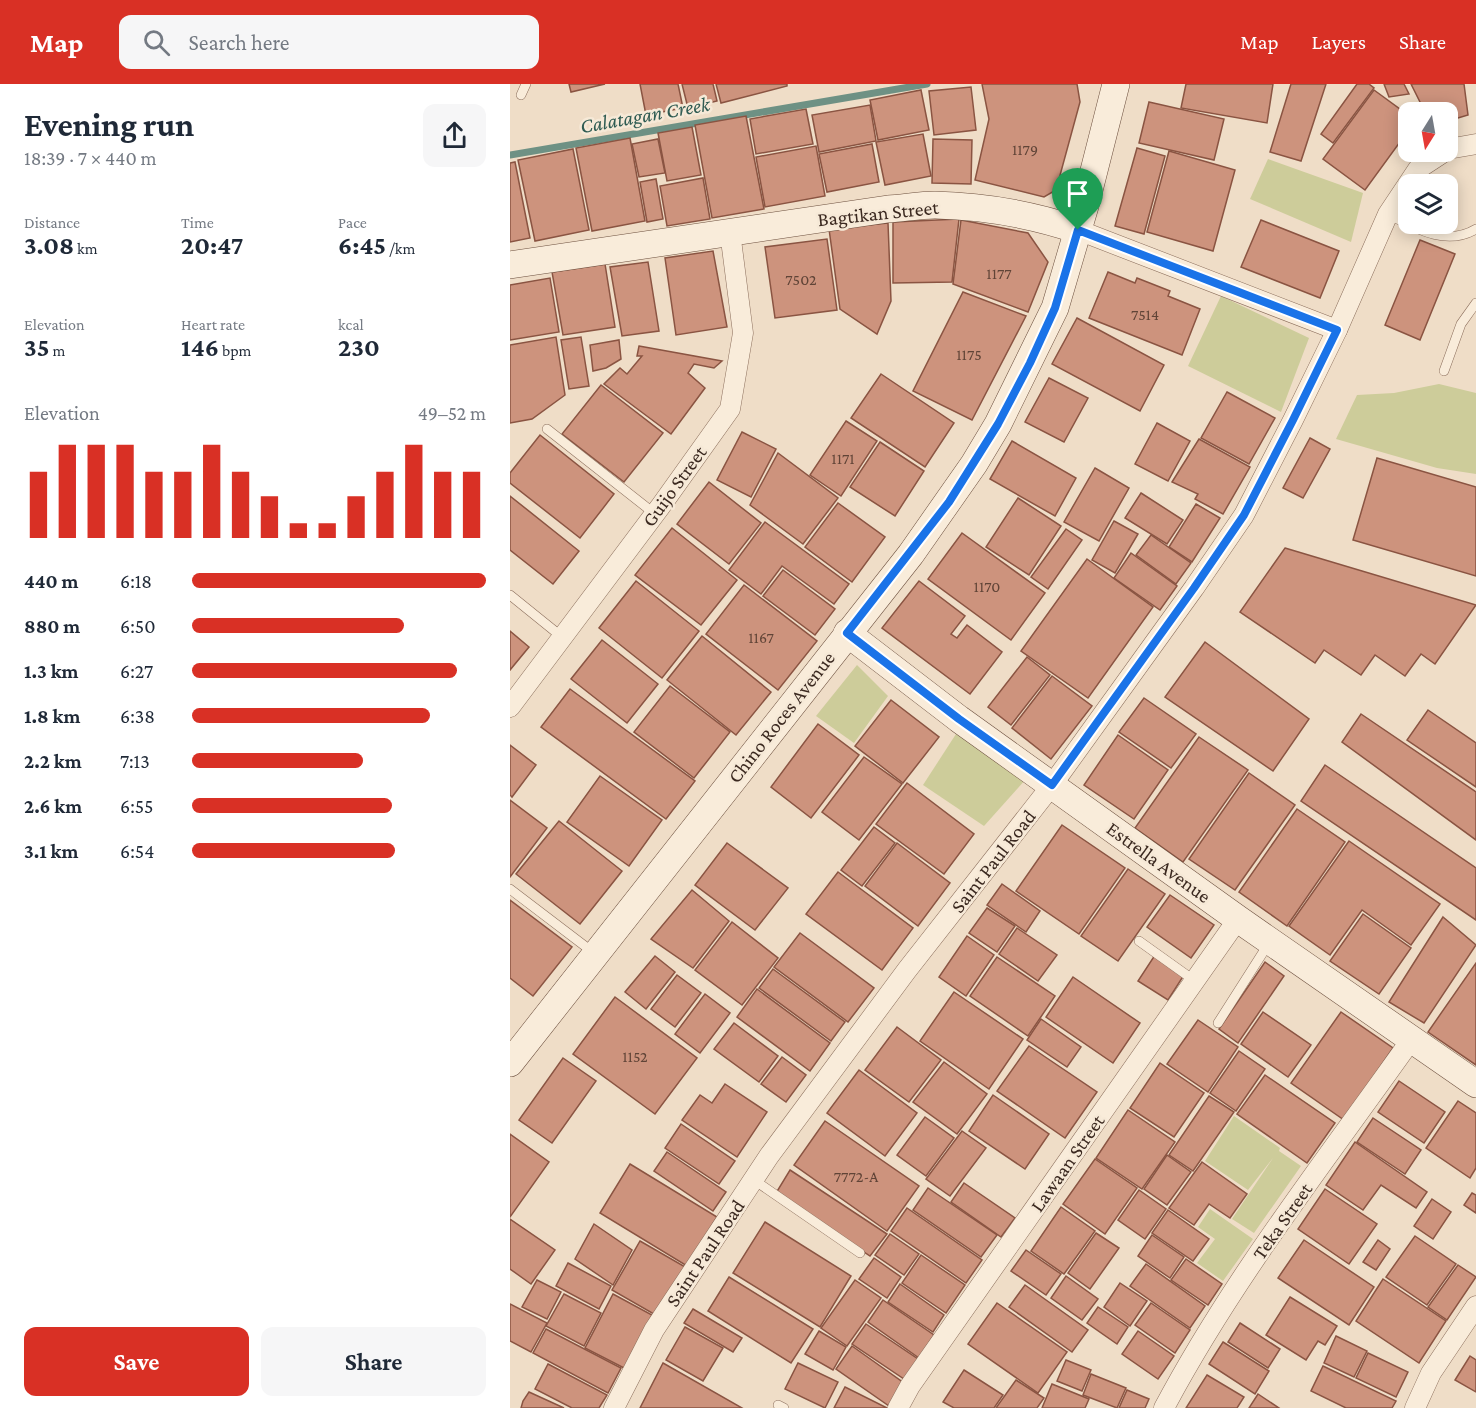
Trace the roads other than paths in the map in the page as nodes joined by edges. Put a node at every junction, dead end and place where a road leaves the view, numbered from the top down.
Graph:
1 (526, 84) edge
2 (1116, 84) edge
3 (521, 95) dead end
4 (1476, 144) edge
5 (1458, 147) edge
6 (1429, 162) edge
7 (1388, 214) junction
8 (1476, 229) edge
9 (1078, 230) junction
10 (730, 232) junction
11 (510, 265) edge
12 (1476, 303) edge
13 (1337, 330) junction
14 (1444, 371) dead end
15 (547, 429) dead end
16 (655, 514) junction
17 (510, 595) edge
18 (847, 633) junction
19 (562, 637) junction
20 (510, 707) edge
21 (1052, 785) junction
22 (510, 889) edge
23 (1238, 919) junction
24 (1139, 941) dead end
25 (1271, 941) junction
26 (595, 954) junction
27 (1195, 981) junction
28 (1218, 1023) dead end
29 (1411, 1040) junction
30 (510, 1063) edge
31 (1476, 1084) edge
32 (754, 1180) junction
33 (860, 1253) dead end
34 (1476, 1306) edge
35 (614, 1408) edge
36 (898, 1408) edge
37 (1164, 1408) edge
38 (1415, 1408) edge

1 - 3 lane
2 - 9 street, Chino Roces Avenue
4 - 5 street
6 - 7 street, Saint Paul Road
7 - 8 lane
7 - 13 street, Saint Paul Road
9 - 10 street, Bagtikan Street
9 - 13 street, Bagtikan Street
9 - 18 street, Chino Roces Avenue
10 - 11 street, Bagtikan Street
10 - 16 street, Guijo Street
12 - 14 lane
13 - 21 street, Saint Paul Road
15 - 16 lane
16 - 19 street, Guijo Street
17 - 19 lane
18 - 21 street, Estrella Avenue
18 - 26 street, Chino Roces Avenue
19 - 20 street, Guijo Street
21 - 23 street, Estrella Avenue
21 - 32 street, Saint Paul Road
22 - 26 lane
23 - 25 street, Estrella Avenue
23 - 27 street, Lawaan Street
24 - 27 lane
25 - 28 lane
25 - 29 street, Estrella Avenue
26 - 30 street, Chino Roces Avenue
27 - 36 street, Lawaan Street
29 - 31 street, Estrella Avenue
29 - 37 street, Teka Street
32 - 33 lane
32 - 35 street, Saint Paul Road
34 - 38 street

